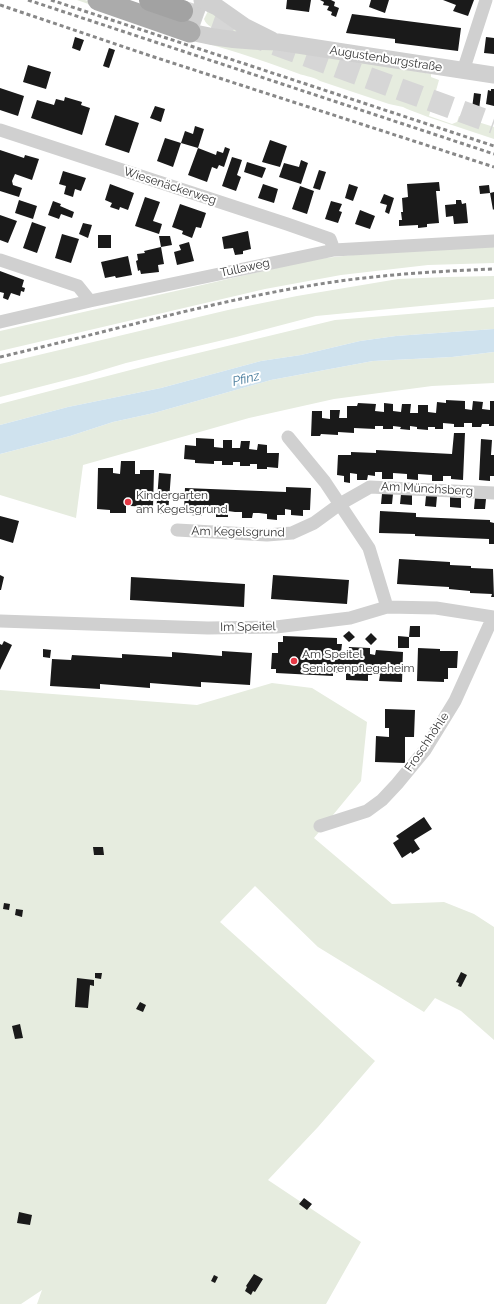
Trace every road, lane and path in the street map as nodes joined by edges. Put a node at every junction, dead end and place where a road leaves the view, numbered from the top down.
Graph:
1 (98, 0) edge
2 (150, 0) edge
3 (202, 0) edge
4 (486, 0) edge
5 (182, 11) tunnel mouth
6 (190, 32) junction
7 (278, 42) junction
8 (463, 71) junction
9 (494, 75) edge
10 (0, 130) edge
11 (494, 241) edge
12 (334, 250) junction
13 (0, 260) edge
14 (90, 301) junction
15 (0, 322) edge
16 (288, 437) dead end
17 (494, 493) edge
18 (340, 504) junction
19 (177, 530) dead end
20 (387, 607) junction
21 (494, 617) edge
22 (0, 621) edge
23 (320, 826) dead end

1 - 6 main road
2 - 5 highway
3 - 6 street, Augustenburgstraße
3 - 7 street, Augustenburgstraße
4 - 8 street
6 - 7 street, Augustenburgstraße
7 - 8 street, Augustenburgstraße
8 - 9 street, Augustenburgstraße
10 - 12 street, Wiesenäckerweg
11 - 12 street, Tullaweg
12 - 14 street, Tullaweg
13 - 14 street
14 - 15 street, Tullaweg
16 - 18 street
17 - 18 street, Am Münchsberg
18 - 19 street, Am Kegelsgrund
18 - 20 street
20 - 21 street, Im Speitel
20 - 22 street, Im Speitel
21 - 23 street, Froschhöhle

